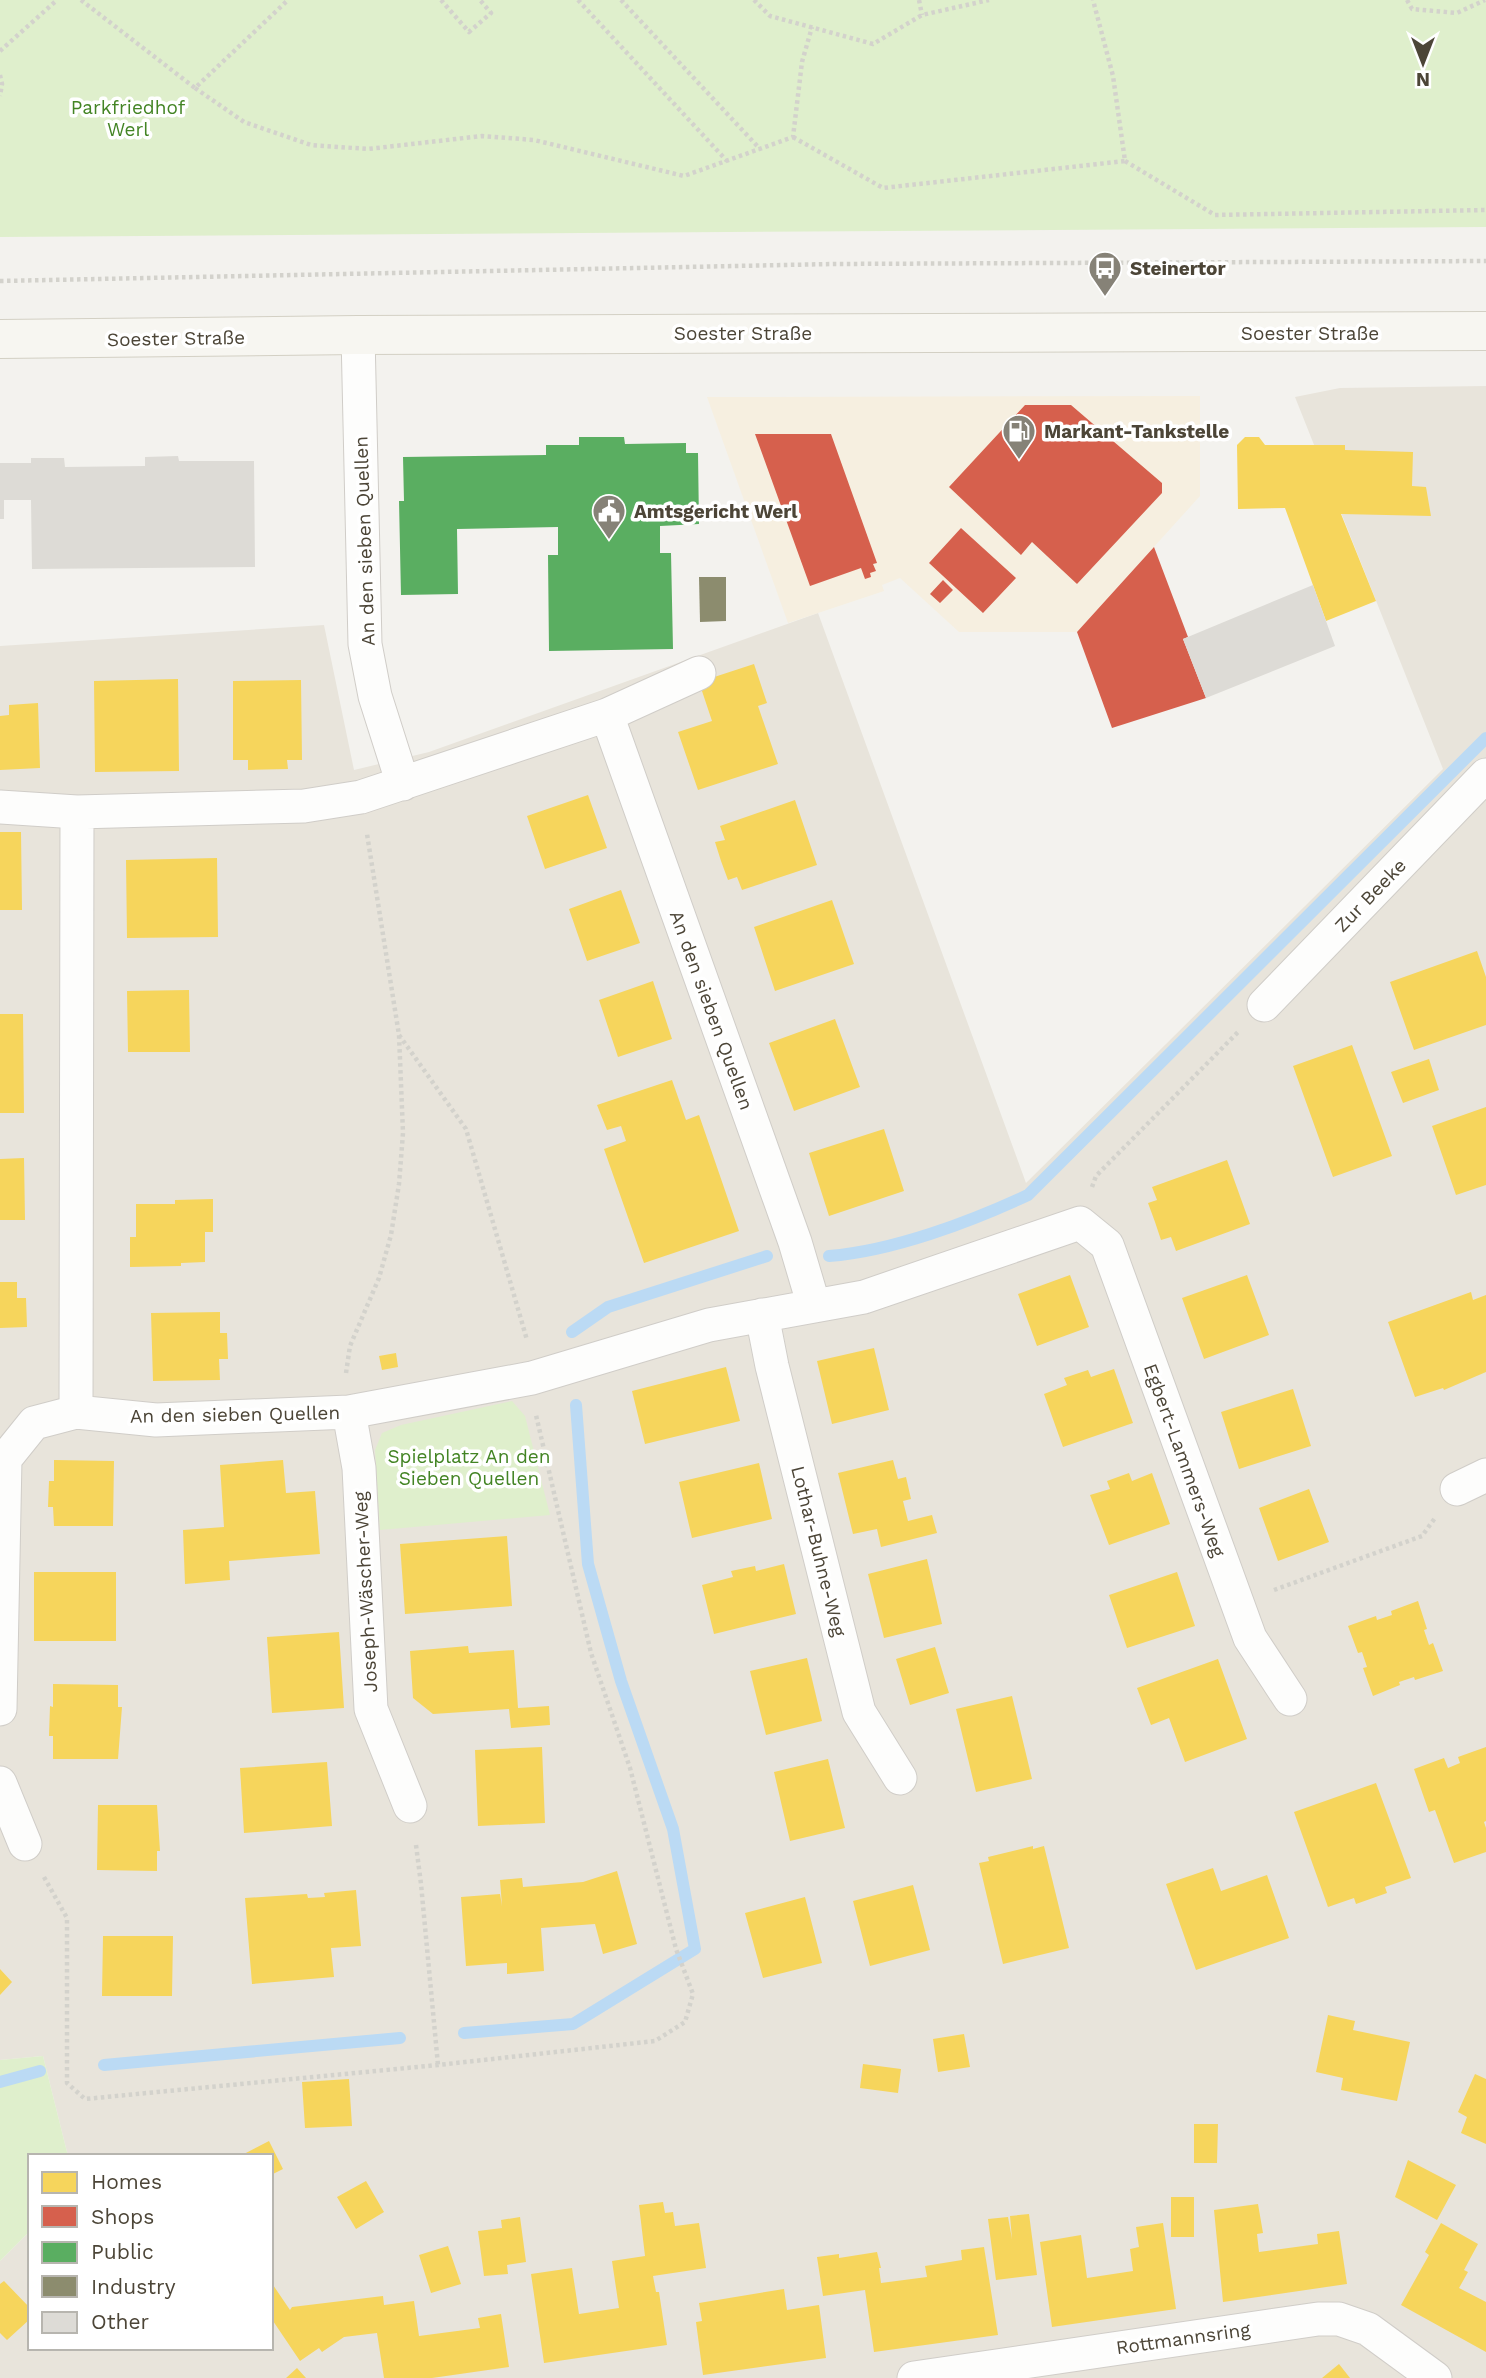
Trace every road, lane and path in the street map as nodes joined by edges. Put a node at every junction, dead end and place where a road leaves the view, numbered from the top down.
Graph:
1 (57, 0) edge
2 (81, 0) edge
3 (288, 0) edge
4 (441, 0) edge
5 (480, 0) edge
6 (578, 0) edge
7 (621, 0) edge
8 (754, 0) edge
9 (919, 0) edge
10 (989, 0) edge
11 (1093, 0) edge
12 (1407, 0) edge
13 (1485, 0) edge
14 (922, 15) junction
15 (812, 27) junction
16 (0, 51) edge
17 (0, 75) edge
18 (195, 88) junction
19 (0, 96) edge
20 (793, 138) junction
21 (760, 149) junction
22 (727, 161) junction
23 (1125, 162) junction
24 (1486, 210) edge
25 (1486, 261) edge
26 (0, 281) edge
27 (1486, 331) edge
28 (358, 335) junction
29 (0, 339) edge
30 (699, 673) dead end
31 (607, 715) junction
32 (403, 784) junction
33 (1483, 791) edge
34 (361, 797) junction
35 (0, 807) edge
36 (77, 812) junction
37 (1264, 1005) joint
38 (399, 1035) junction
39 (1080, 1223) junction
40 (814, 1306) junction
41 (762, 1315) junction
42 (532, 1378) junction
43 (76, 1412) junction
44 (349, 1412) junction
45 (1486, 1475) edge
46 (1457, 1489) joint
47 (1236, 1600) junction
48 (1290, 1699) dead end
49 (0, 1709) edge
50 (900, 1778) dead end
51 (0, 1783) edge
52 (410, 1806) joint
53 (25, 1844) joint
54 (438, 2065) junction
55 (914, 2378) edge
56 (1435, 2378) edge

1 - 16 path
2 - 18 path
3 - 18 path
4 - 5 path
6 - 22 path
7 - 21 path
8 - 15 path
9 - 14 path
10 - 14 path
11 - 23 path
12 - 13 path
14 - 15 path
15 - 20 path
17 - 19 path
18 - 22 path
20 - 21 path
20 - 23 path
21 - 22 path
23 - 24 path
25 - 26 path
27 - 28 main road, Soester Straße
28 - 29 main road, Soester Straße
28 - 32 street, An den sieben Quellen
30 - 31 street
31 - 32 street
31 - 40 street, An den sieben Quellen
32 - 34 street
33 - 37 street, Zur Beeke
34 - 36 street
34 - 38 path
35 - 36 street
36 - 43 street
37 - 39 path
38 - 42 path
38 - 44 path
39 - 40 street, An den sieben Quellen
39 - 47 street, Egbert-Lammers-Weg
40 - 41 street, An den sieben Quellen
41 - 42 street, An den sieben Quellen
41 - 50 street, Lothar-Buhne-Weg
42 - 44 street, An den sieben Quellen
42 - 54 path
43 - 44 street, An den sieben Quellen
43 - 49 street
44 - 52 street, Joseph-Wäscher-Weg
45 - 46 street
46 - 47 path
47 - 48 street, Egbert-Lammers-Weg
51 - 53 street
52 - 54 path
53 - 54 path
55 - 56 street, Rottmannsring

